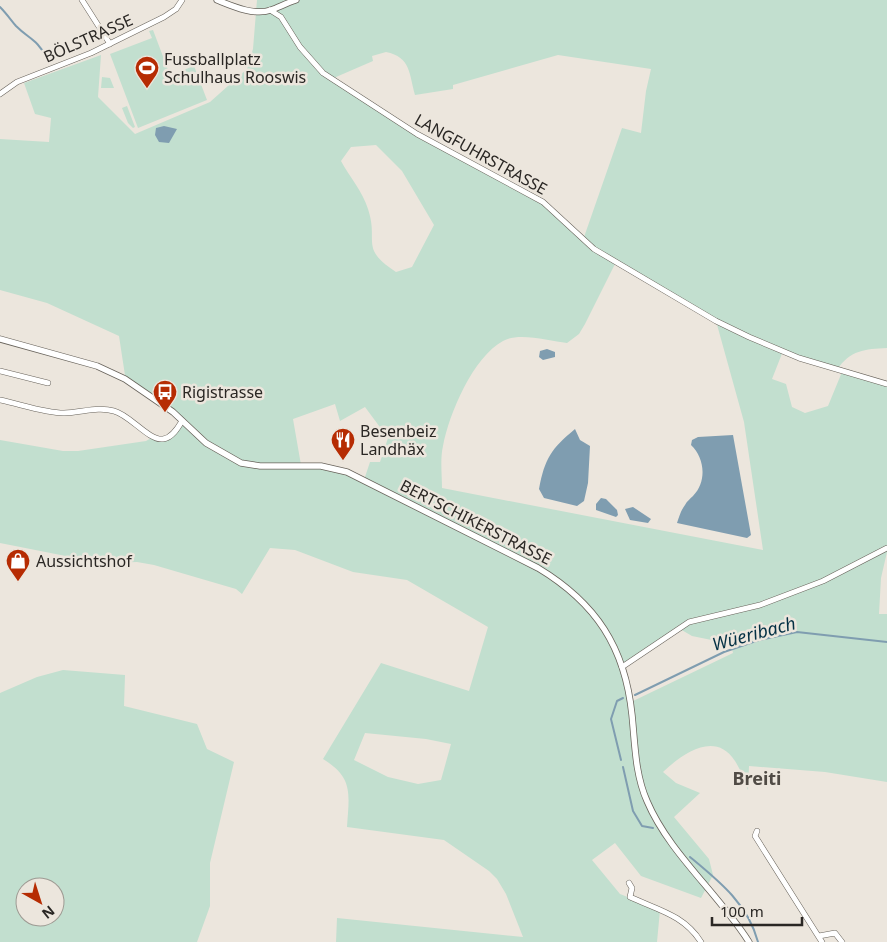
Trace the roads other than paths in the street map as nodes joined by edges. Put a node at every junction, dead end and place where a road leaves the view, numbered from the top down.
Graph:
1 (82, 0) edge
2 (182, 0) edge
3 (217, 0) edge
4 (296, 0) edge
5 (270, 10) junction
6 (110, 44) junction
7 (0, 94) edge
8 (0, 339) edge
9 (0, 371) edge
10 (48, 383) dead end
11 (887, 384) edge
12 (0, 400) edge
13 (182, 421) junction
14 (887, 548) edge
15 (622, 667) junction
16 (757, 831) dead end
17 (629, 884) dead end
18 (819, 936) junction
19 (701, 942) edge
20 (748, 942) edge
21 (822, 942) edge
22 (842, 942) edge

1 - 6 street
2 - 6 street, BÖLSTRASSE
3 - 5 street
4 - 5 street
5 - 11 street, LANGFUHRSTRASSE
6 - 7 street, BÖLSTRASSE
8 - 13 street, BERTSCHIKERSTRASSE
9 - 10 street
12 - 13 street
13 - 15 street, BERTSCHIKERSTRASSE
14 - 15 street
15 - 20 street, BERTSCHIKERSTRASSE
16 - 18 street
17 - 19 street
18 - 21 street
18 - 22 street

